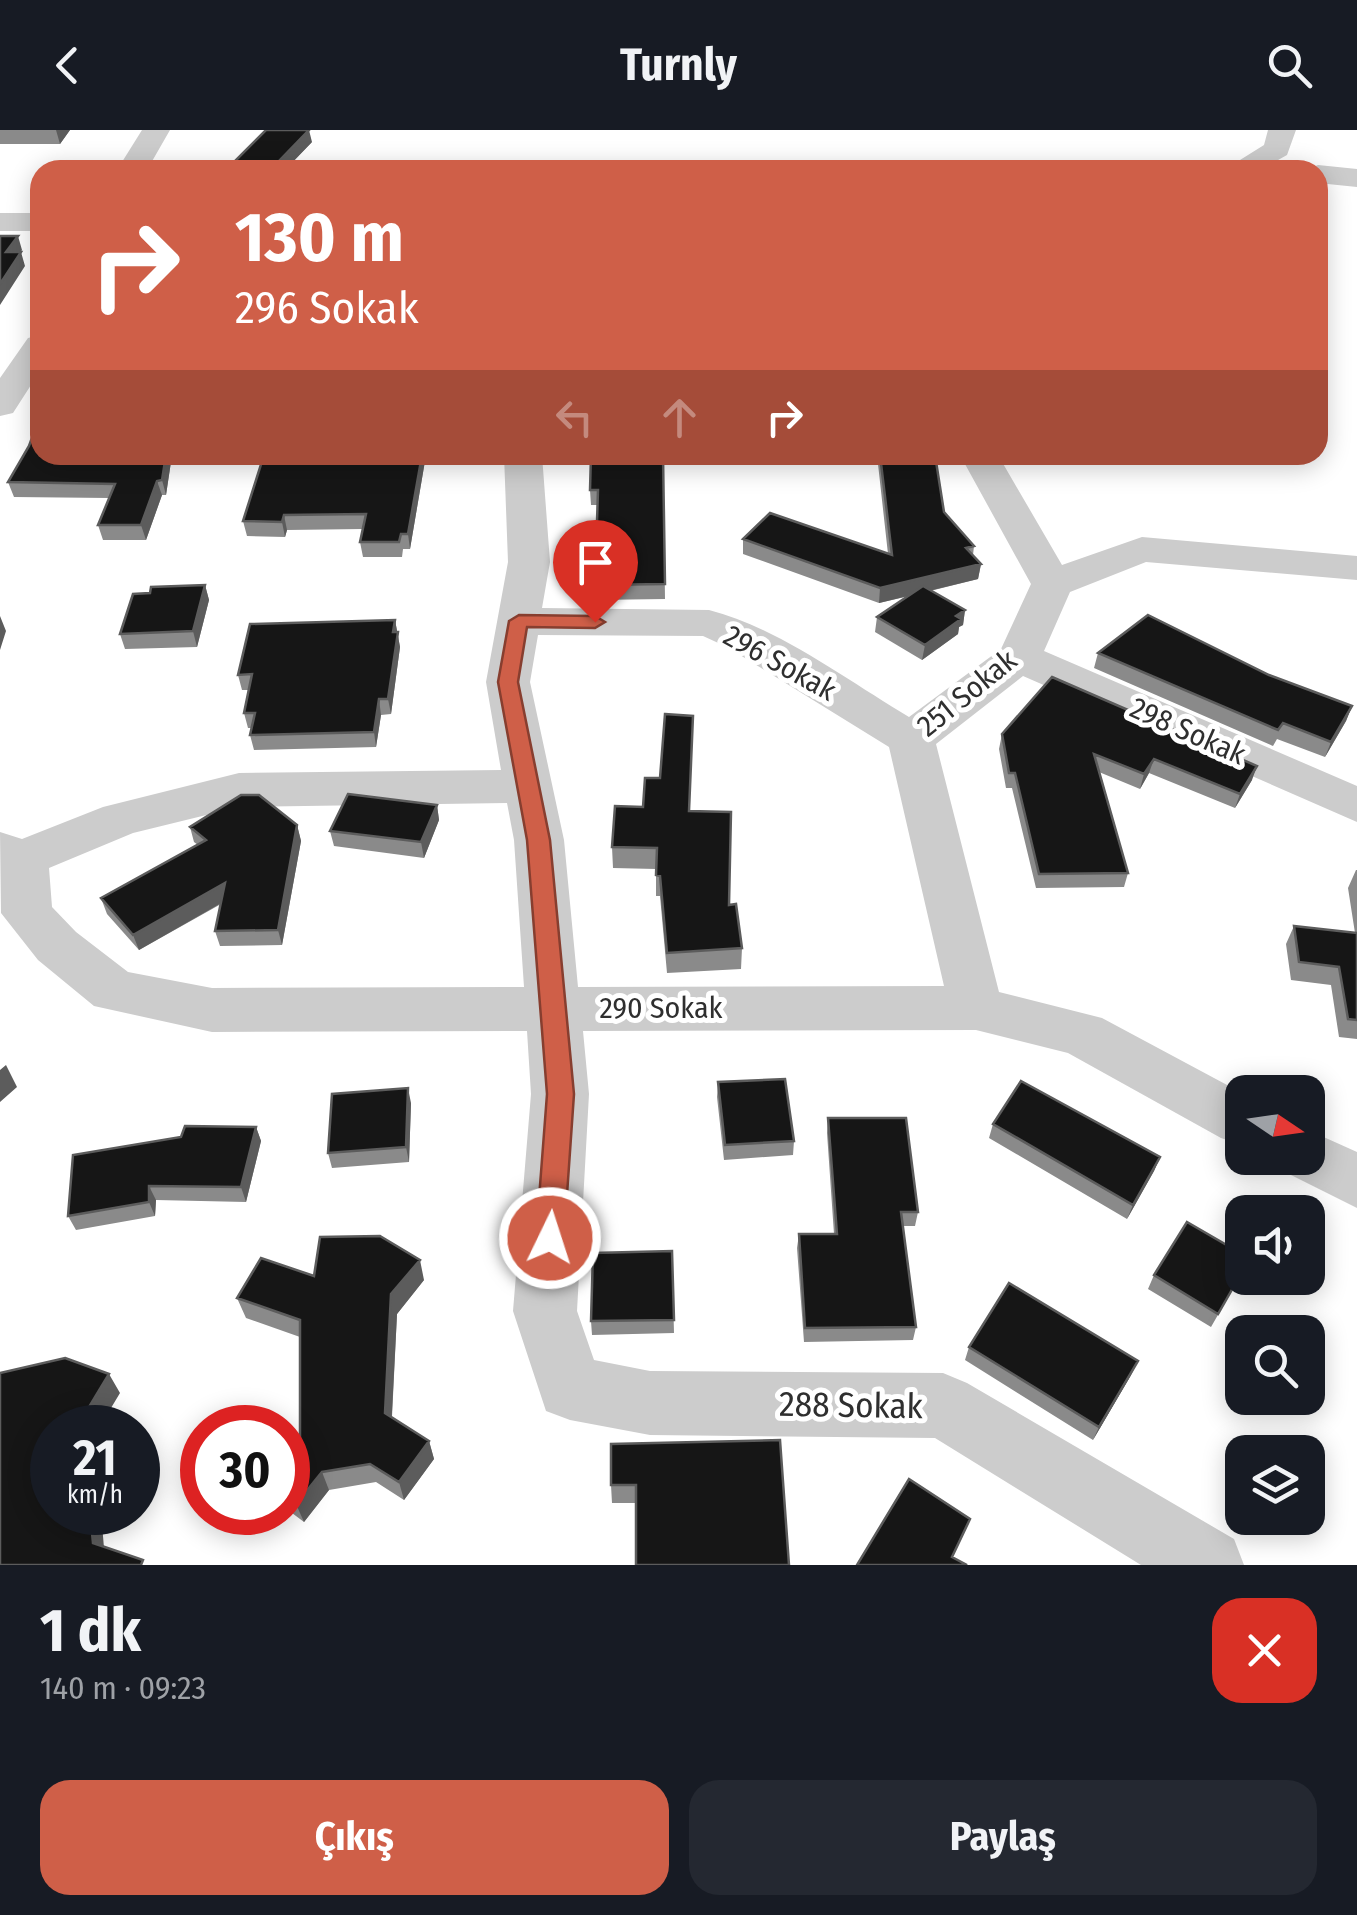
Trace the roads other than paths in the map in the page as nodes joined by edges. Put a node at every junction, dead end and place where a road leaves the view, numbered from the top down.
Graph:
1 (156, 130) edge
2 (1282, 130) edge
3 (138, 160) edge
4 (1257, 160) edge
5 (1328, 175) edge
6 (1357, 178) edge
7 (0, 222) edge
8 (30, 222) edge
9 (30, 370) edge
10 (9, 421) edge
11 (524, 465) edge
12 (985, 465) edge
13 (1357, 568) edge
14 (1052, 584) junction
15 (519, 621) junction
16 (1019, 657) junction
17 (911, 739) junction
18 (528, 786) junction
19 (1357, 805) edge
20 (12, 854) edge
21 (553, 1008) junction
22 (976, 1008) junction
23 (1225, 1111) edge
24 (1325, 1165) edge
25 (1357, 1182) edge
26 (1208, 1565) edge

1 - 3 street
2 - 4 street
5 - 6 street
7 - 8 street
9 - 10 street
11 - 15 street
12 - 14 street
13 - 14 street
14 - 16 street, 251 Sokak
15 - 17 street, 296 Sokak
15 - 18 street
16 - 17 street, 251 Sokak
16 - 19 street, 298 Sokak
17 - 22 street, 251 Sokak
18 - 20 street
18 - 21 street
20 - 21 street, 290 Sokak
21 - 22 street, 290 Sokak
21 - 26 street, 288 Sokak
22 - 23 street, 290 Sokak
24 - 25 street

